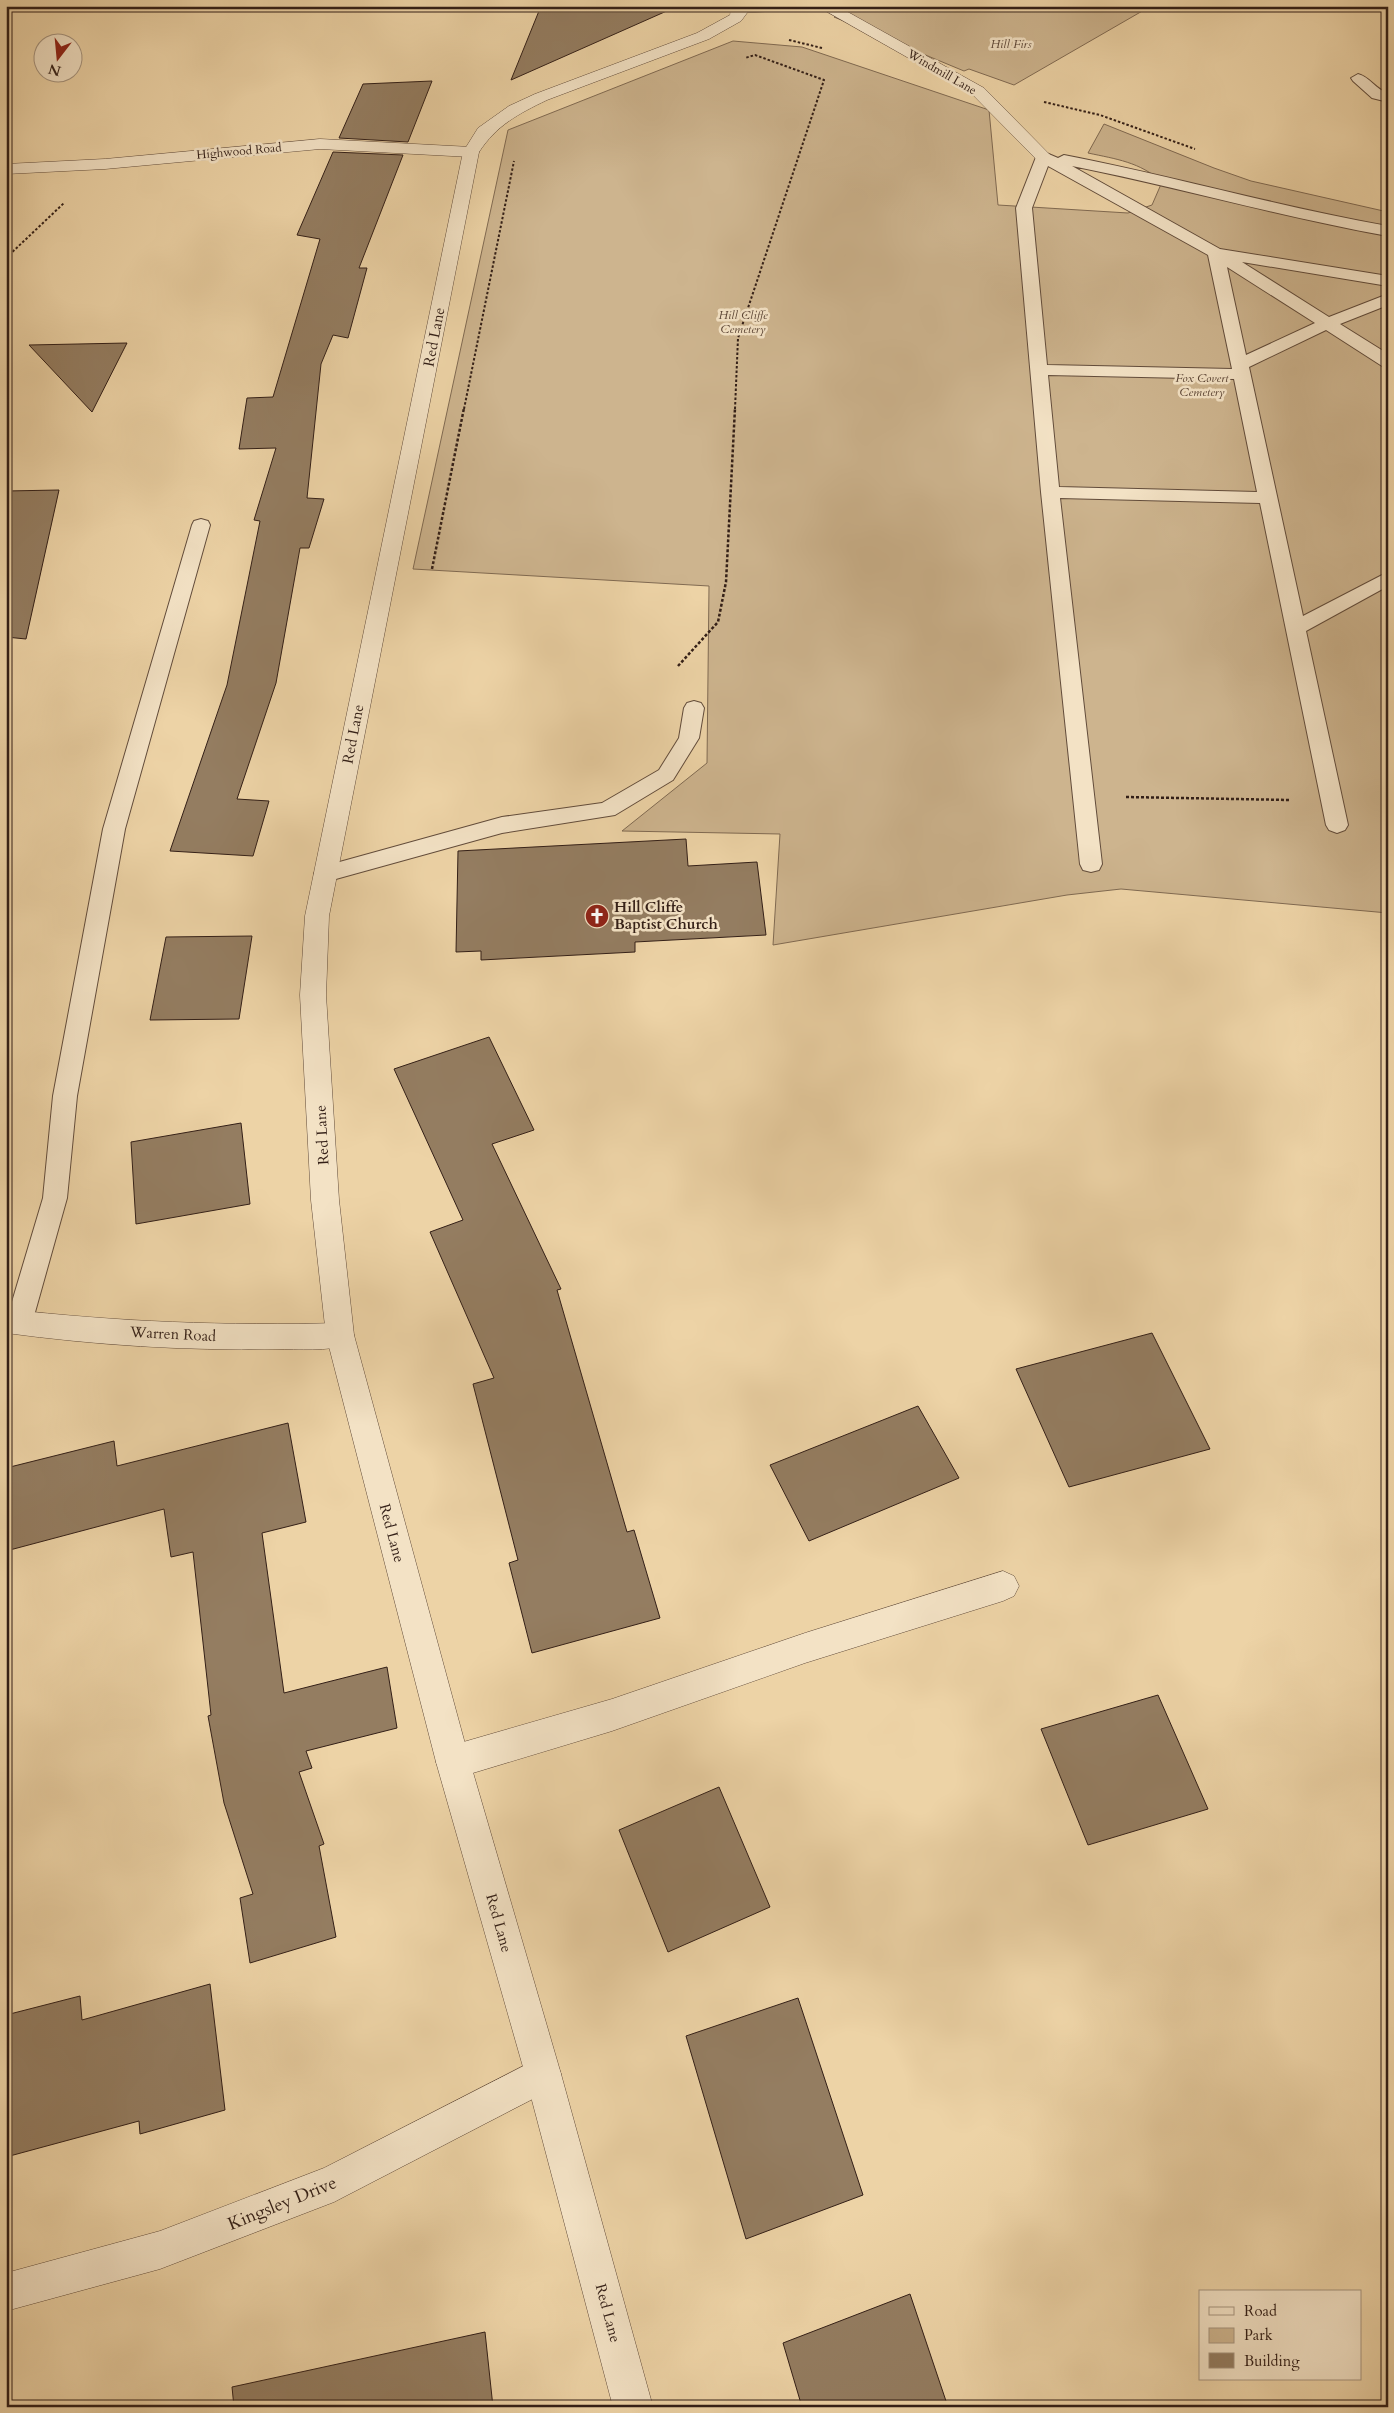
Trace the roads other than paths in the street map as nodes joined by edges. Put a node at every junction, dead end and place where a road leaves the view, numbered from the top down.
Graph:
1 (774, 6) edge
2 (825, 6) edge
3 (739, 7) edge
4 (1358, 78) dead end
5 (1388, 98) edge
6 (471, 152) junction
7 (1044, 157) junction
8 (6, 169) edge
9 (1388, 231) edge
10 (1216, 253) junction
11 (1388, 282) edge
12 (1388, 299) edge
13 (1326, 324) junction
14 (1388, 362) edge
15 (1241, 369) junction
16 (1040, 370) junction
17 (1050, 492) junction
18 (1268, 498) junction
19 (201, 525) dead end
20 (1388, 578) edge
21 (1295, 628) junction
22 (694, 708) dead end
23 (1337, 825) dead end
24 (1091, 864) dead end
25 (325, 874) junction
26 (12, 1322) edge
27 (340, 1335) junction
28 (1003, 1586) dead end
29 (453, 1762) junction
30 (543, 2074) junction
31 (6, 2292) edge
32 (633, 2407) edge

1 - 3 street
2 - 7 street, Windmill Lane
3 - 6 street, Red Lane
4 - 5 lane
6 - 8 street, Highwood Road
6 - 25 street, Red Lane
7 - 9 lane
7 - 10 lane
7 - 16 lane
10 - 11 lane
10 - 13 lane
10 - 15 lane
12 - 13 lane
13 - 14 lane
13 - 15 lane
15 - 16 lane
15 - 18 lane
16 - 17 lane
17 - 18 lane
17 - 24 lane
18 - 21 lane
19 - 26 lane
20 - 21 lane
21 - 23 lane
22 - 25 lane
25 - 27 street, Red Lane
26 - 27 street, Warren Road
27 - 29 street, Red Lane
28 - 29 street
29 - 30 street, Red Lane
30 - 31 street, Kingsley Drive
30 - 32 street, Red Lane

